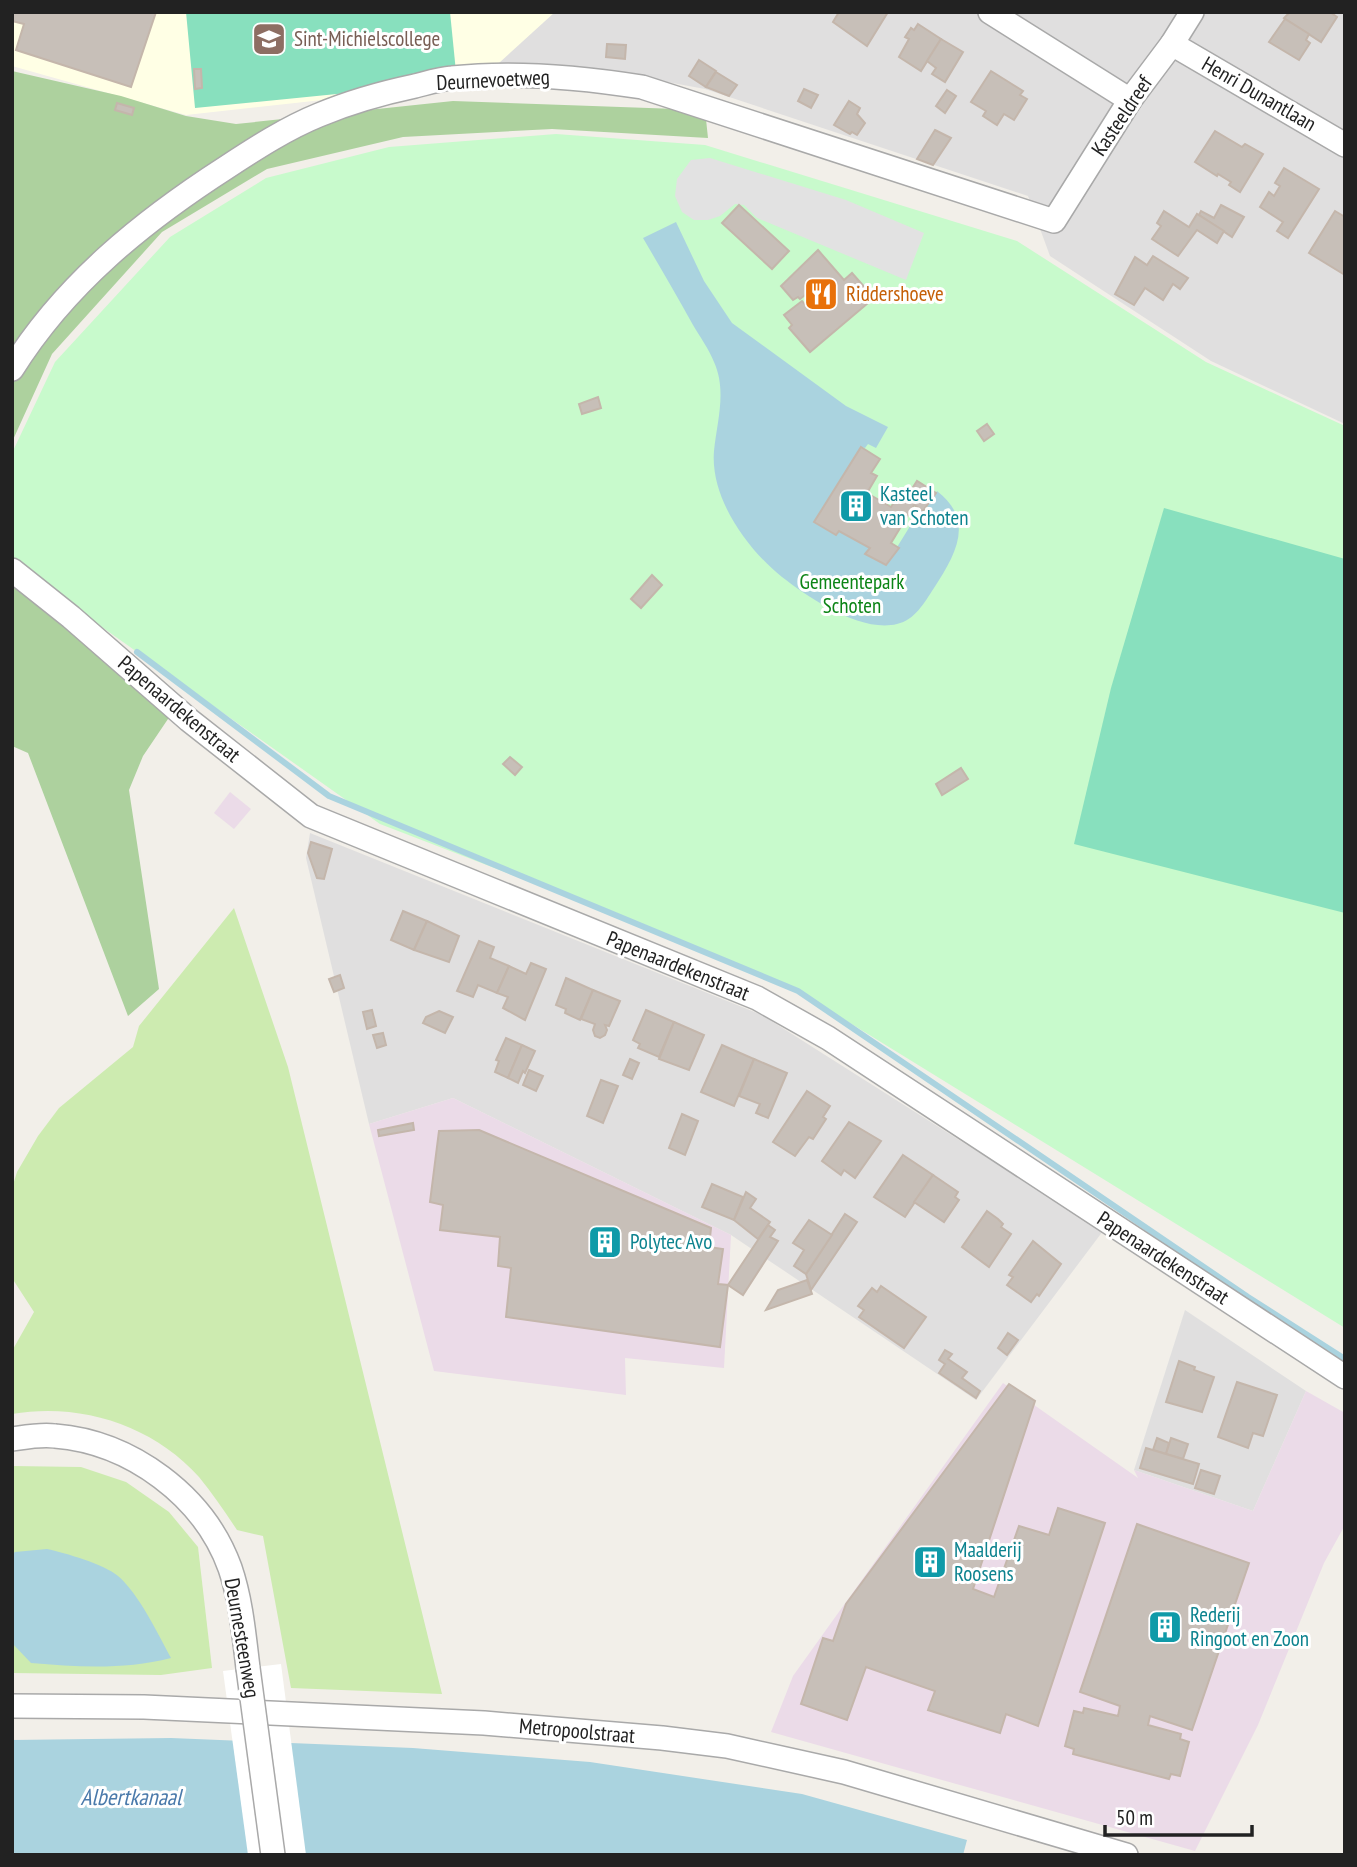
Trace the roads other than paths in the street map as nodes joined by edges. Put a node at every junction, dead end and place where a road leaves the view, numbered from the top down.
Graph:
1 (990, 12) edge
2 (1192, 12) edge
3 (1172, 44) junction
4 (1130, 100) junction
5 (1345, 145) edge
6 (1054, 221) joint
7 (12, 369) edge
8 (12, 570) edge
9 (1345, 1377) edge
10 (12, 1439) edge
11 (12, 1706) edge
12 (273, 1855) edge
13 (1126, 1855) edge

1 - 4 street
2 - 3 street, Kasteeldreef
3 - 4 street, Kasteeldreef
3 - 5 street, Henri Dunantlaan
4 - 6 street, Kasteeldreef
6 - 7 street, Deurnevoetweg
8 - 9 street, Papenaardekenstraat
10 - 12 street, Deurnesteenweg, bridge
11 - 13 street, Metropoolstraat

